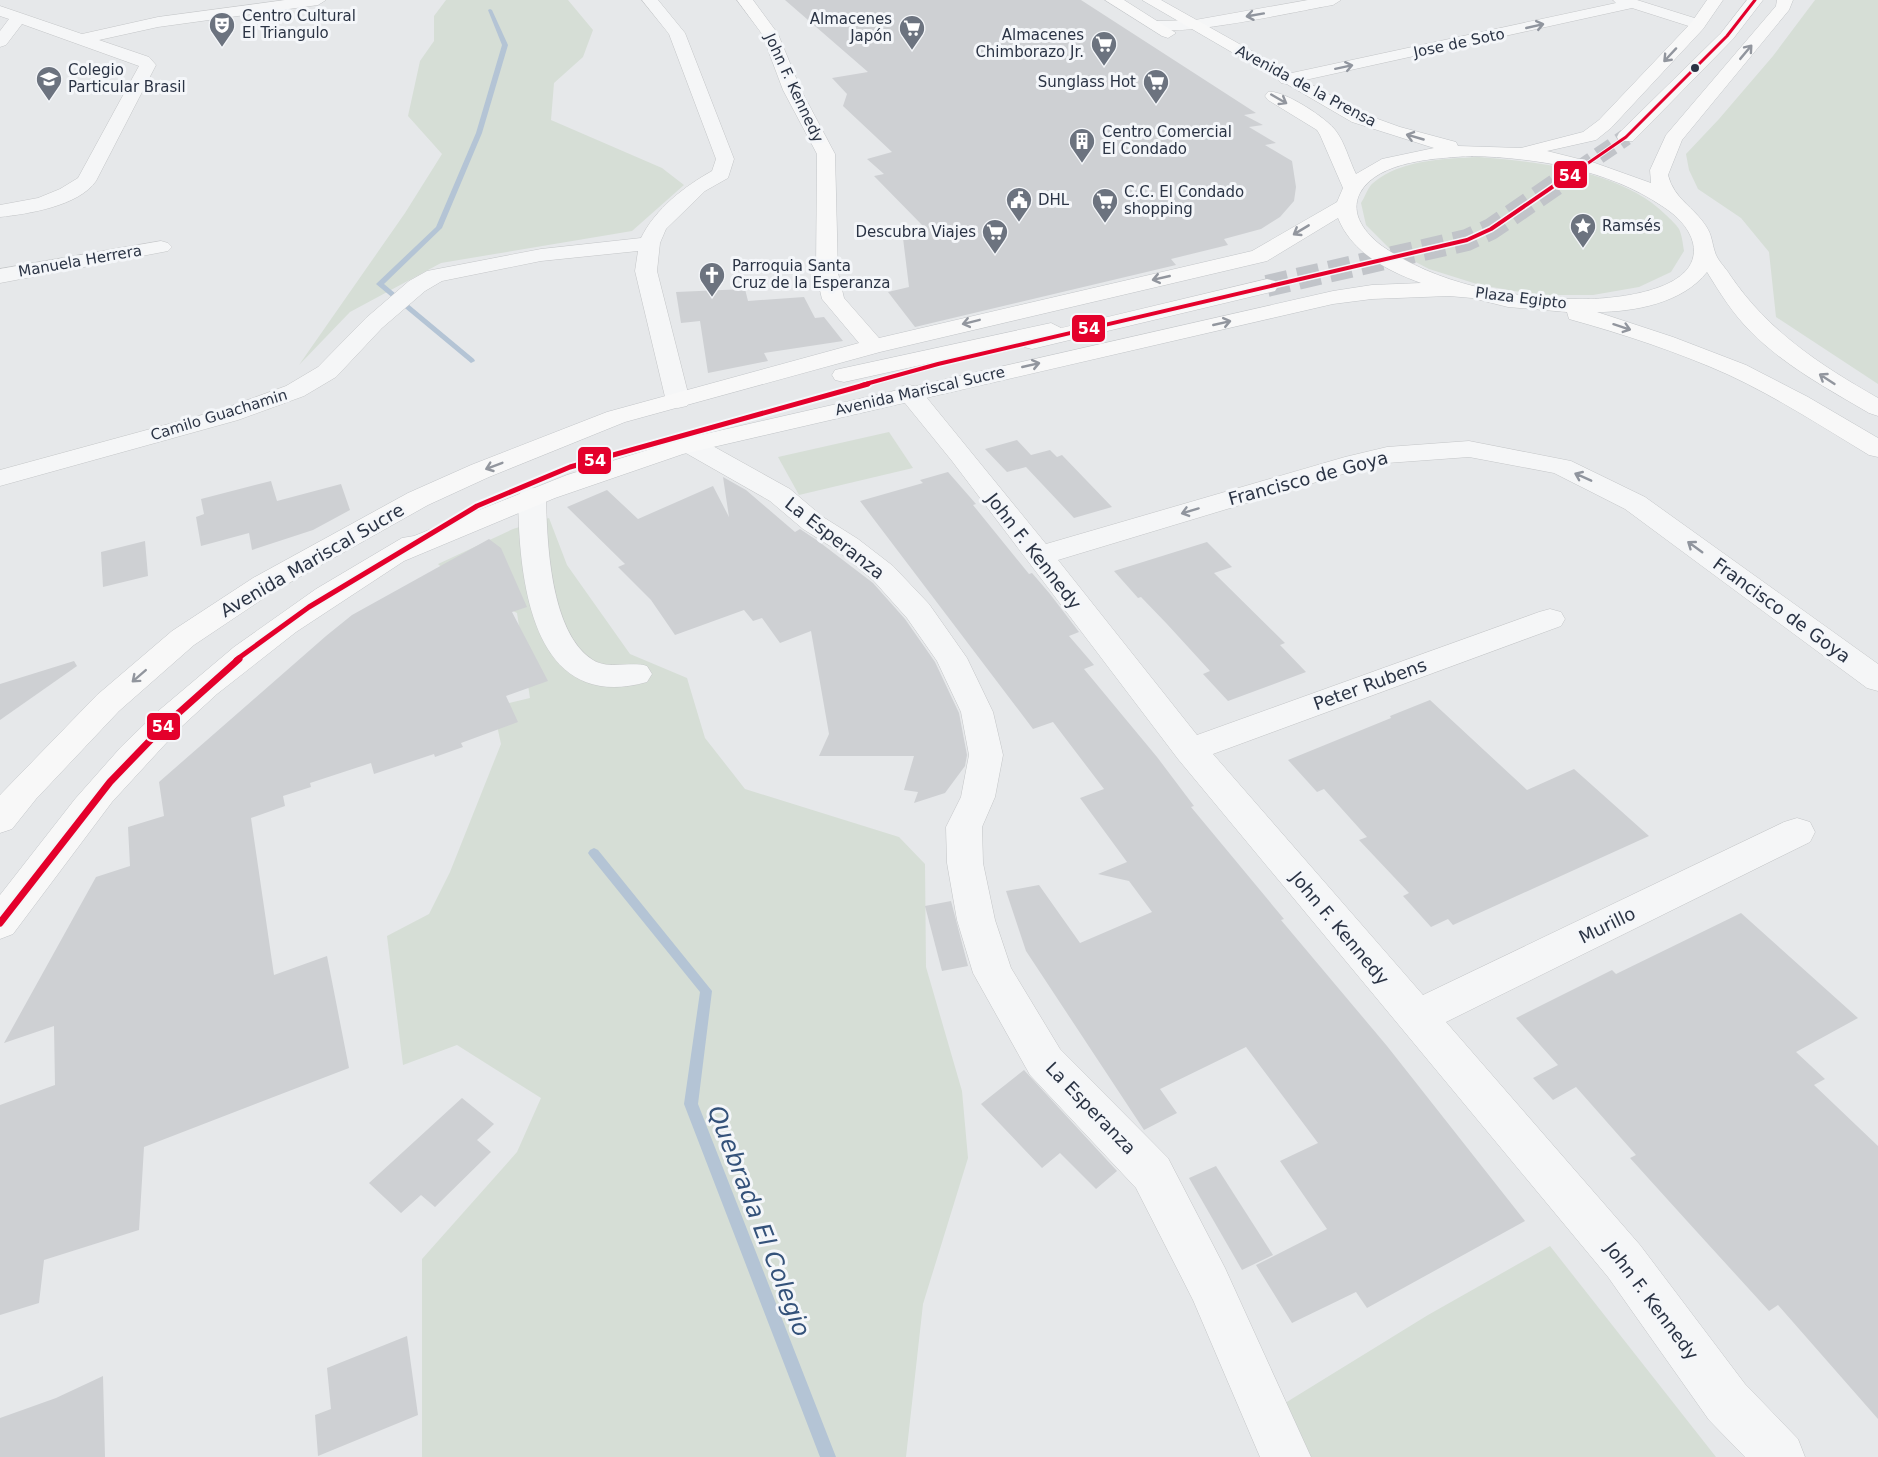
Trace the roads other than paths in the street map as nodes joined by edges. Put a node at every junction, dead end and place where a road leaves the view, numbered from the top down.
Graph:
1 (318, 0) edge
2 (650, 0) edge
3 (746, 0) edge
4 (1113, 0) edge
5 (1150, 0) edge
6 (1333, 0) edge
7 (1714, 0) edge
8 (1743, 0) edge
9 (1755, 0) edge
10 (1785, 0) edge
11 (1626, 2) edge
12 (0, 6) edge
13 (0, 11) edge
14 (20, 11) junction
15 (1698, 24) junction
16 (1195, 25) junction
17 (1157, 26) junction
18 (79, 40) junction
19 (0, 42) edge
20 (1185, 43) dead end
21 (1287, 79) junction
22 (1260, 88) dead end
23 (1472, 151) junction
24 (1503, 152) junction
25 (1348, 196) junction
26 (1671, 203) junction
27 (0, 211) edge
28 (649, 243) junction
29 (161, 247) dead end
30 (1705, 253) junction
31 (0, 276) edge
32 (1462, 290) junction
33 (1545, 304) junction
34 (874, 346) junction
35 (909, 392) junction
36 (678, 401) junction
37 (1878, 408) edge
38 (549, 444) junction
39 (693, 446) junction
40 (1878, 449) edge
41 (0, 478) edge
42 (532, 496) junction
43 (393, 555) junction
44 (1038, 556) junction
45 (1550, 619) dead end
46 (636, 674) dead end
47 (1878, 680) edge
48 (1190, 750) junction
49 (0, 819) edge
50 (1797, 832) dead end
51 (0, 923) edge
52 (1416, 1017) junction
53 (1286, 1457) edge
54 (1779, 1457) edge

1 - 18 street
2 - 28 street
3 - 34 main road, John F. Kennedy
4 - 17 main road
5 - 16 main road, Avenida de la Prensa
6 -> 16 street
7 - 15 main road
8 - 9 main road
26 -> 10 main road
11 - 15 street
21 -> 11 street, Jose de Soto
12 - 14 street
13 - 14 street
14 - 18 street
14 - 19 street
15 -> 24 main road
16 - 17 street
16 - 21 main road, Avenida de la Prensa
17 - 20 main road
18 - 27 street
23 -> 21 main road, Avenida de la Prensa
22 -> 25 main road, Avenida de la Prensa
23 - 24 main road
23 - 25 main road
24 - 26 main road
25 - 32 main road, Plaza Egipto
25 -> 34 main road, Avenida Mariscal Sucre
26 - 30 main road
28 - 36 street
28 - 41 street, Camilo Guachamin
29 - 31 street, Manuela Herrera
30 - 33 main road, Plaza Egipto
37 -> 30 main road
32 - 33 main road, Plaza Egipto
35 -> 32 main road, Avenida Mariscal Sucre
33 -> 40 main road
34 - 36 main road, Avenida Mariscal Sucre
35 - 39 main road, Avenida Mariscal Sucre
35 - 44 street, John F. Kennedy
36 - 38 main road, Avenida Mariscal Sucre
38 - 43 main road, Avenida Mariscal Sucre
38 -> 49 main road, Avenida Mariscal Sucre
39 - 42 main road, Avenida Mariscal Sucre
39 - 53 street, La Esperanza
42 - 43 main road, Avenida Mariscal Sucre
42 - 46 street
43 - 51 main road, Avenida Mariscal Sucre
47 -> 44 street, Francisco de Goya
44 - 48 street, John F. Kennedy
45 - 48 street, Peter Rubens
48 - 52 street, John F. Kennedy
50 - 52 street, Murillo
52 - 54 street, John F. Kennedy

